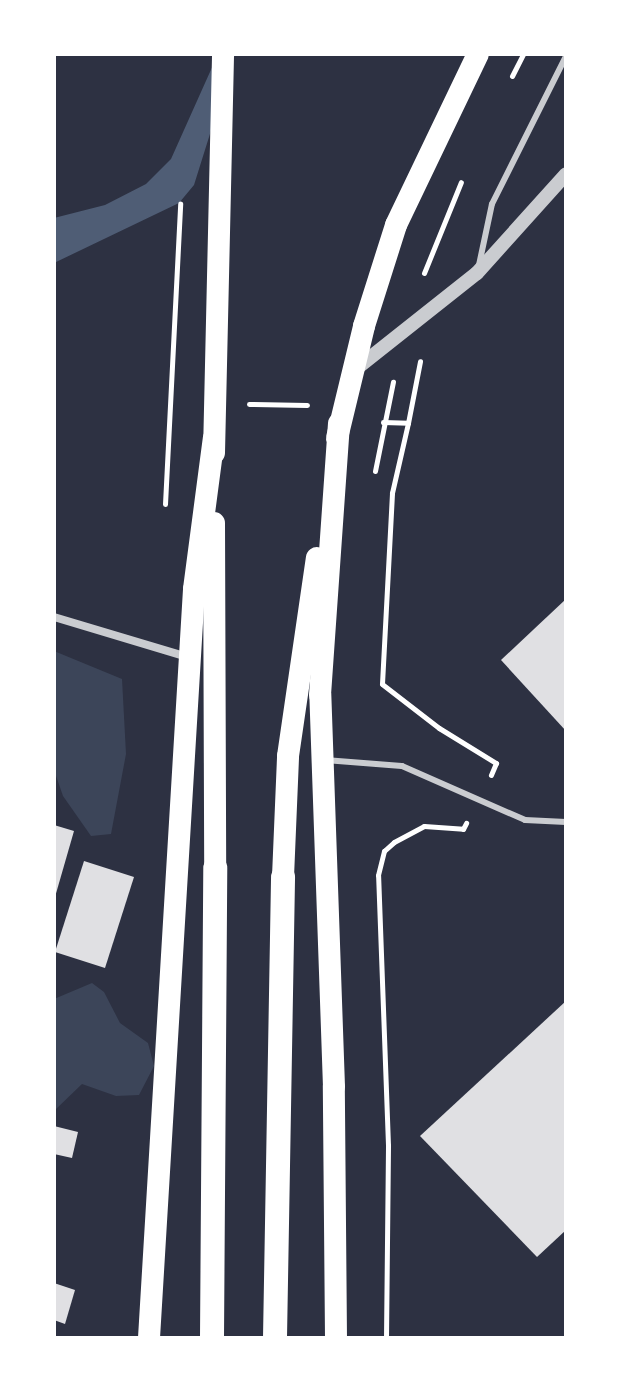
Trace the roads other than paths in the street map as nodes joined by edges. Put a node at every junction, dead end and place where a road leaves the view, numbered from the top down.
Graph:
1 (223, 54) edge
2 (478, 54) edge
3 (566, 56) edge
4 (566, 174) edge
5 (477, 273) junction
6 (352, 372) junction
7 (341, 418) junction
8 (214, 438) junction
9 (54, 617) edge
10 (189, 658) junction
11 (321, 760) junction
12 (566, 822) edge
13 (215, 868) joint
14 (283, 877) joint
15 (149, 1338) edge
16 (212, 1338) edge
17 (275, 1338) edge
18 (336, 1338) edge

1 - 8 highway
2 - 6 highway
3 - 5 lane
4 - 5 street
5 - 6 street
6 - 7 highway
7 - 11 highway
7 - 14 highway
8 - 10 highway
8 - 13 highway
9 - 10 street
10 - 15 highway
11 - 12 lane
11 - 18 highway
13 - 16 highway
14 - 17 highway

